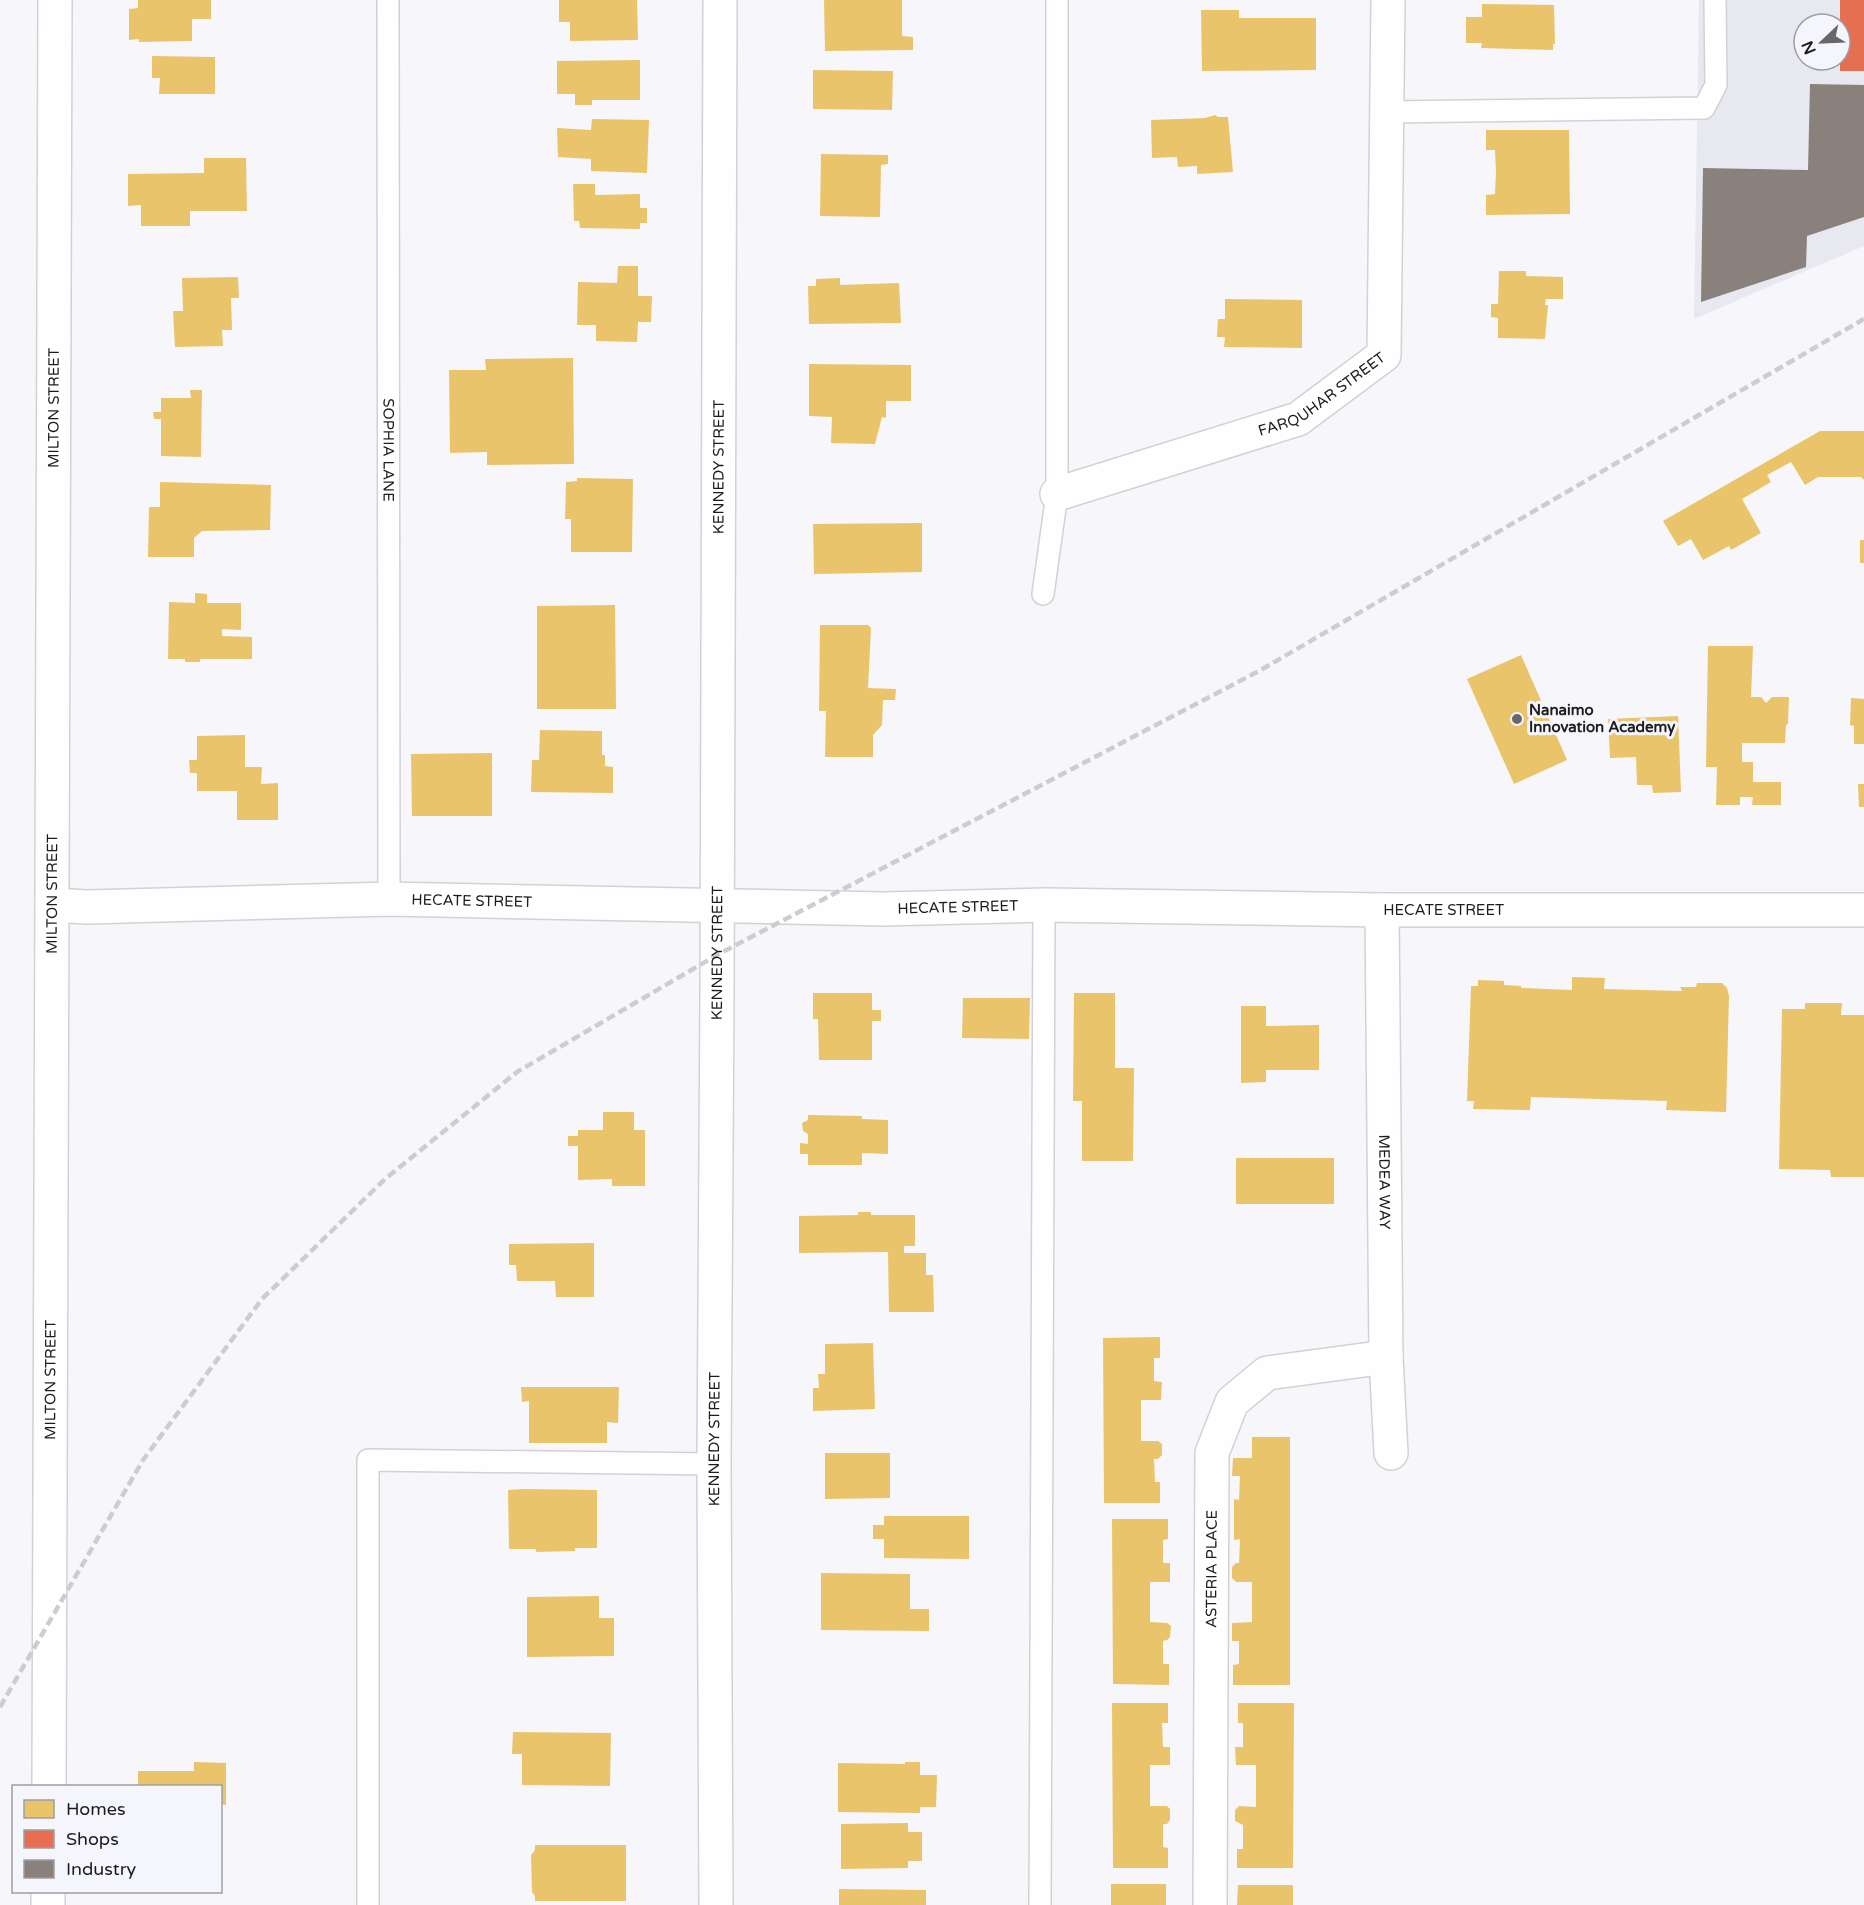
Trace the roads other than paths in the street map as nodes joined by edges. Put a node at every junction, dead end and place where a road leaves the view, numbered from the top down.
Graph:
1 (55, 0) edge
2 (388, 0) edge
3 (720, 0) edge
4 (1058, 0) edge
5 (1388, 0) edge
6 (1715, 0) edge
7 (1387, 112) junction
8 (1057, 494) junction
9 (1043, 594) dead end
10 (389, 898) junction
11 (52, 904) junction
12 (1044, 904) junction
13 (717, 906) junction
14 (1382, 910) junction
15 (1864, 910) edge
16 (1386, 1357) junction
17 (1391, 1453) dead end
18 (714, 1464) junction
19 (49, 1785) edge
20 (368, 1905) edge
21 (716, 1905) edge
22 (1040, 1905) edge
23 (1210, 1905) edge

1 - 11 street, MILTON STREET
2 - 10 lane, SOPHIA LANE
3 - 13 street, KENNEDY STREET
4 - 8 lane
5 - 7 street, FARQUHAR STREET
6 - 7 lane
7 - 8 street, FARQUHAR STREET
8 - 9 lane
10 - 11 street, HECATE STREET
10 - 13 street, HECATE STREET
11 - 19 street, MILTON STREET
12 - 13 street, HECATE STREET
12 - 14 street, HECATE STREET
12 - 22 lane
13 - 18 street, KENNEDY STREET
14 - 15 street, HECATE STREET
14 - 16 street, MEDEA WAY
16 - 17 street, MEDEA WAY
16 - 23 street, ASTERIA PLACE
18 - 20 lane
18 - 21 street, KENNEDY STREET

